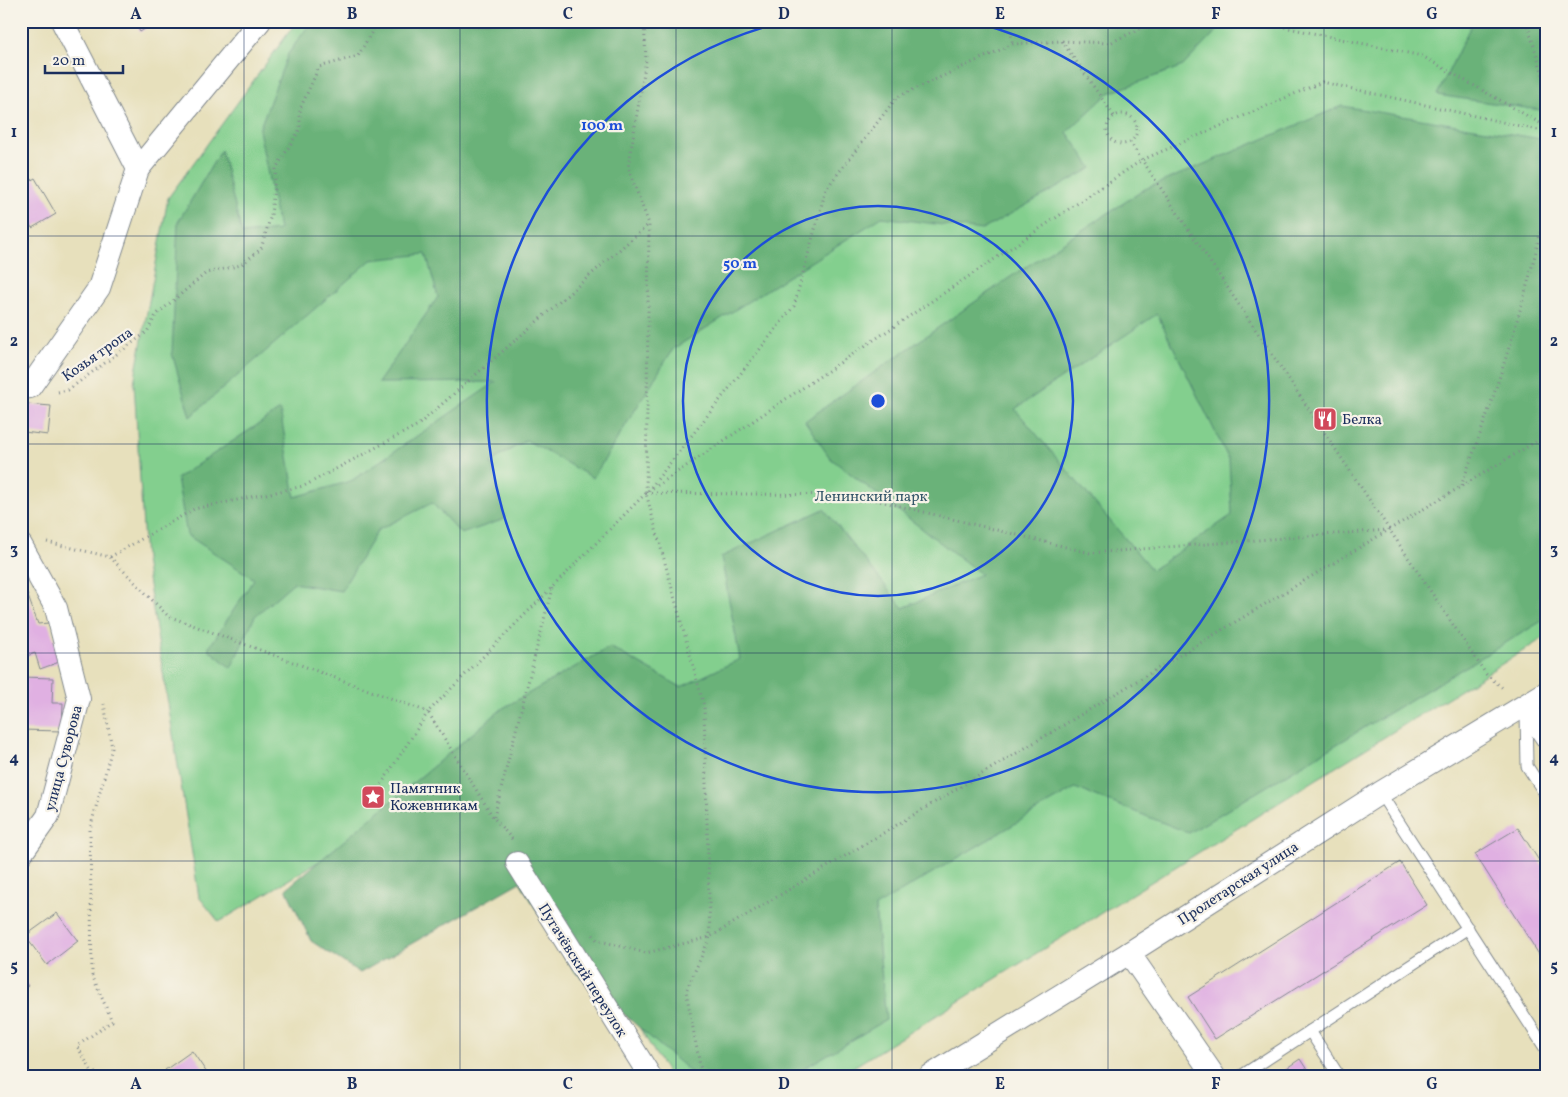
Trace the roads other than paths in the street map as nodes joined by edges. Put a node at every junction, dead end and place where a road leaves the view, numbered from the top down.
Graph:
1 (62, 21) edge
2 (260, 21) edge
3 (138, 169) junction
4 (25, 388) edge
5 (30, 543) edge
6 (1547, 692) edge
7 (1525, 706) junction
8 (1547, 738) edge
9 (1380, 793) junction
10 (1547, 797) edge
11 (21, 854) edge
12 (517, 855) road end
13 (1468, 928) junction
14 (1129, 953) junction
15 (1310, 1031) junction
16 (1547, 1051) edge
17 (650, 1076) edge
18 (930, 1076) edge
19 (1214, 1076) edge
20 (1241, 1076) edge
21 (1339, 1076) edge

1 - 3 street
2 - 3 street
3 - 4 street
5 - 11 street, улица Суворова
6 - 7 street, Пролетарская улица
7 - 8 street
7 - 9 street, Пролетарская улица
7 - 10 lane
9 - 13 lane
9 - 14 street, Пролетарская улица
12 - 17 street, Пугачёвский переулок
13 - 15 lane
13 - 16 lane
14 - 18 street, Пролетарская улица
14 - 19 street
15 - 20 lane
15 - 21 lane

